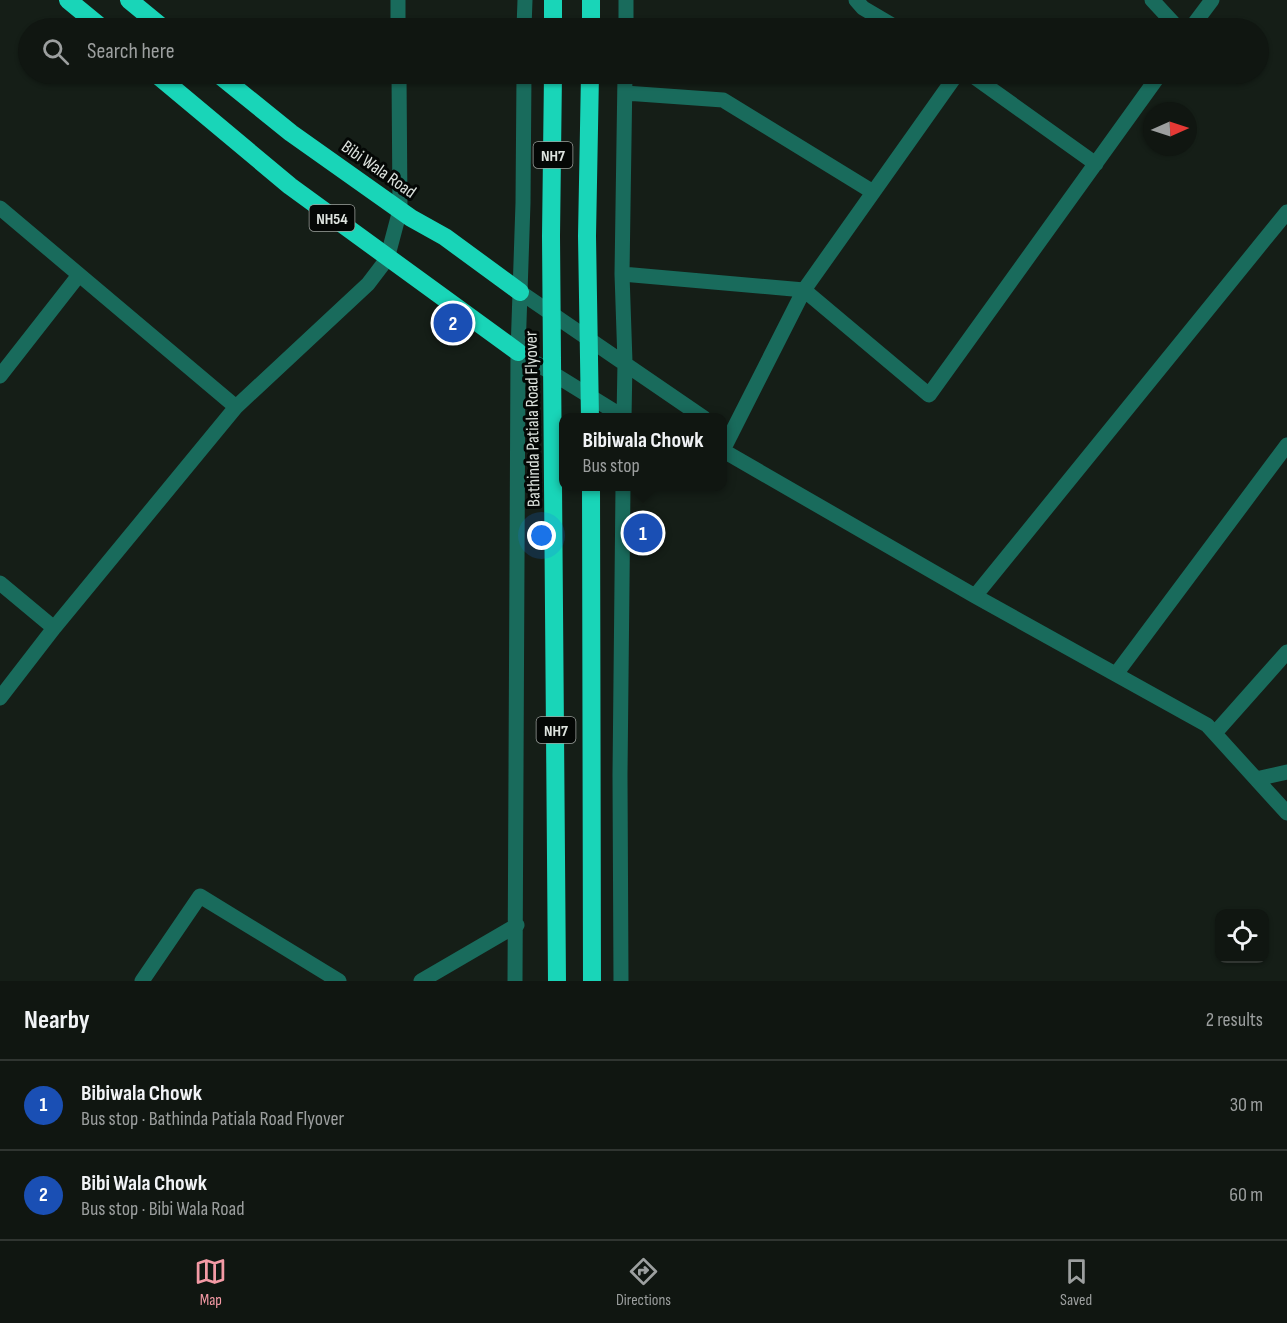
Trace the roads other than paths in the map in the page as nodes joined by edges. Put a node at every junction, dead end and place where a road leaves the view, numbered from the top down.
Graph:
1 (68, 0) edge
2 (129, 0) edge
3 (398, 0) edge
4 (525, 0) edge
5 (553, 0) edge
6 (591, 0) edge
7 (626, 0) edge
8 (856, 0) edge
9 (1152, 0) edge
10 (1212, 0) edge
11 (90, 18) edge
12 (151, 18) edge
13 (398, 18) edge
14 (524, 18) edge
15 (553, 18) edge
16 (591, 18) edge
17 (626, 18) edge
18 (880, 18) edge
19 (1169, 18) edge
20 (1198, 18) edge
21 (168, 84) edge
22 (230, 84) edge
23 (399, 84) edge
24 (524, 84) edge
25 (553, 84) edge
26 (590, 84) edge
27 (625, 84) edge
28 (950, 84) edge
29 (984, 84) edge
30 (1153, 84) edge
31 (625, 93) junction
32 (1096, 164) junction
33 (873, 192) junction
34 (0, 208) edge
35 (400, 210) junction
36 (1287, 212) edge
37 (387, 259) junction
38 (622, 274) junction
39 (79, 275) junction
40 (804, 290) junction
41 (520, 292) junction
42 (518, 352) junction
43 (625, 362) junction
44 (0, 376) edge
45 (236, 407) junction
46 (590, 413) edge
47 (617, 413) edge
48 (624, 413) edge
49 (698, 413) edge
50 (727, 442) edge
51 (1287, 445) edge
52 (727, 452) edge
53 (591, 491) edge
54 (623, 491) edge
55 (0, 583) edge
56 (975, 596) junction
57 (54, 628) junction
58 (1287, 652) edge
59 (1116, 674) junction
60 (0, 698) edge
61 (1215, 733) junction
62 (1287, 772) edge
63 (1256, 779) junction
64 (1287, 813) edge
65 (517, 925) junction
66 (142, 981) edge
67 (339, 981) edge
68 (421, 981) edge
69 (515, 981) edge
70 (557, 981) edge
71 (592, 981) edge
72 (621, 981) edge

1 - 11 highway
2 - 12 highway
3 - 13 street
4 - 14 street
5 - 15 highway
6 - 16 highway
7 - 17 street
8 - 18 street
9 - 19 street
10 - 20 street
21 - 37 highway, NH54
22 - 35 highway, Bibi Wala Road / NH54
23 - 35 street
24 - 41 street
25 - 70 highway, Bathinda Patiala Road Flyover / NH7
26 - 46 highway, NH7
27 - 31 street
28 - 33 street
29 - 32 street
30 - 32 street
31 - 33 street
31 - 38 street
32 - 40 street
33 - 40 street
34 - 39 street
35 - 37 street
35 - 41 highway, Bibi Wala Road / NH54
36 - 56 street
37 - 42 highway, NH54
37 - 45 street
38 - 40 street
38 - 43 street
39 - 44 street
39 - 45 street
40 - 50 street
41 - 42 street
41 - 43 street
42 - 47 street
42 - 65 street
43 - 48 street
43 - 49 street
45 - 57 street
51 - 59 street
52 - 56 street
53 - 71 highway, NH7
54 - 72 street
55 - 57 street
56 - 59 street
57 - 60 street
58 - 61 street
59 - 61 street
61 - 63 street
62 - 63 street
63 - 64 street
65 - 68 street
65 - 69 street
66 - 67 street

